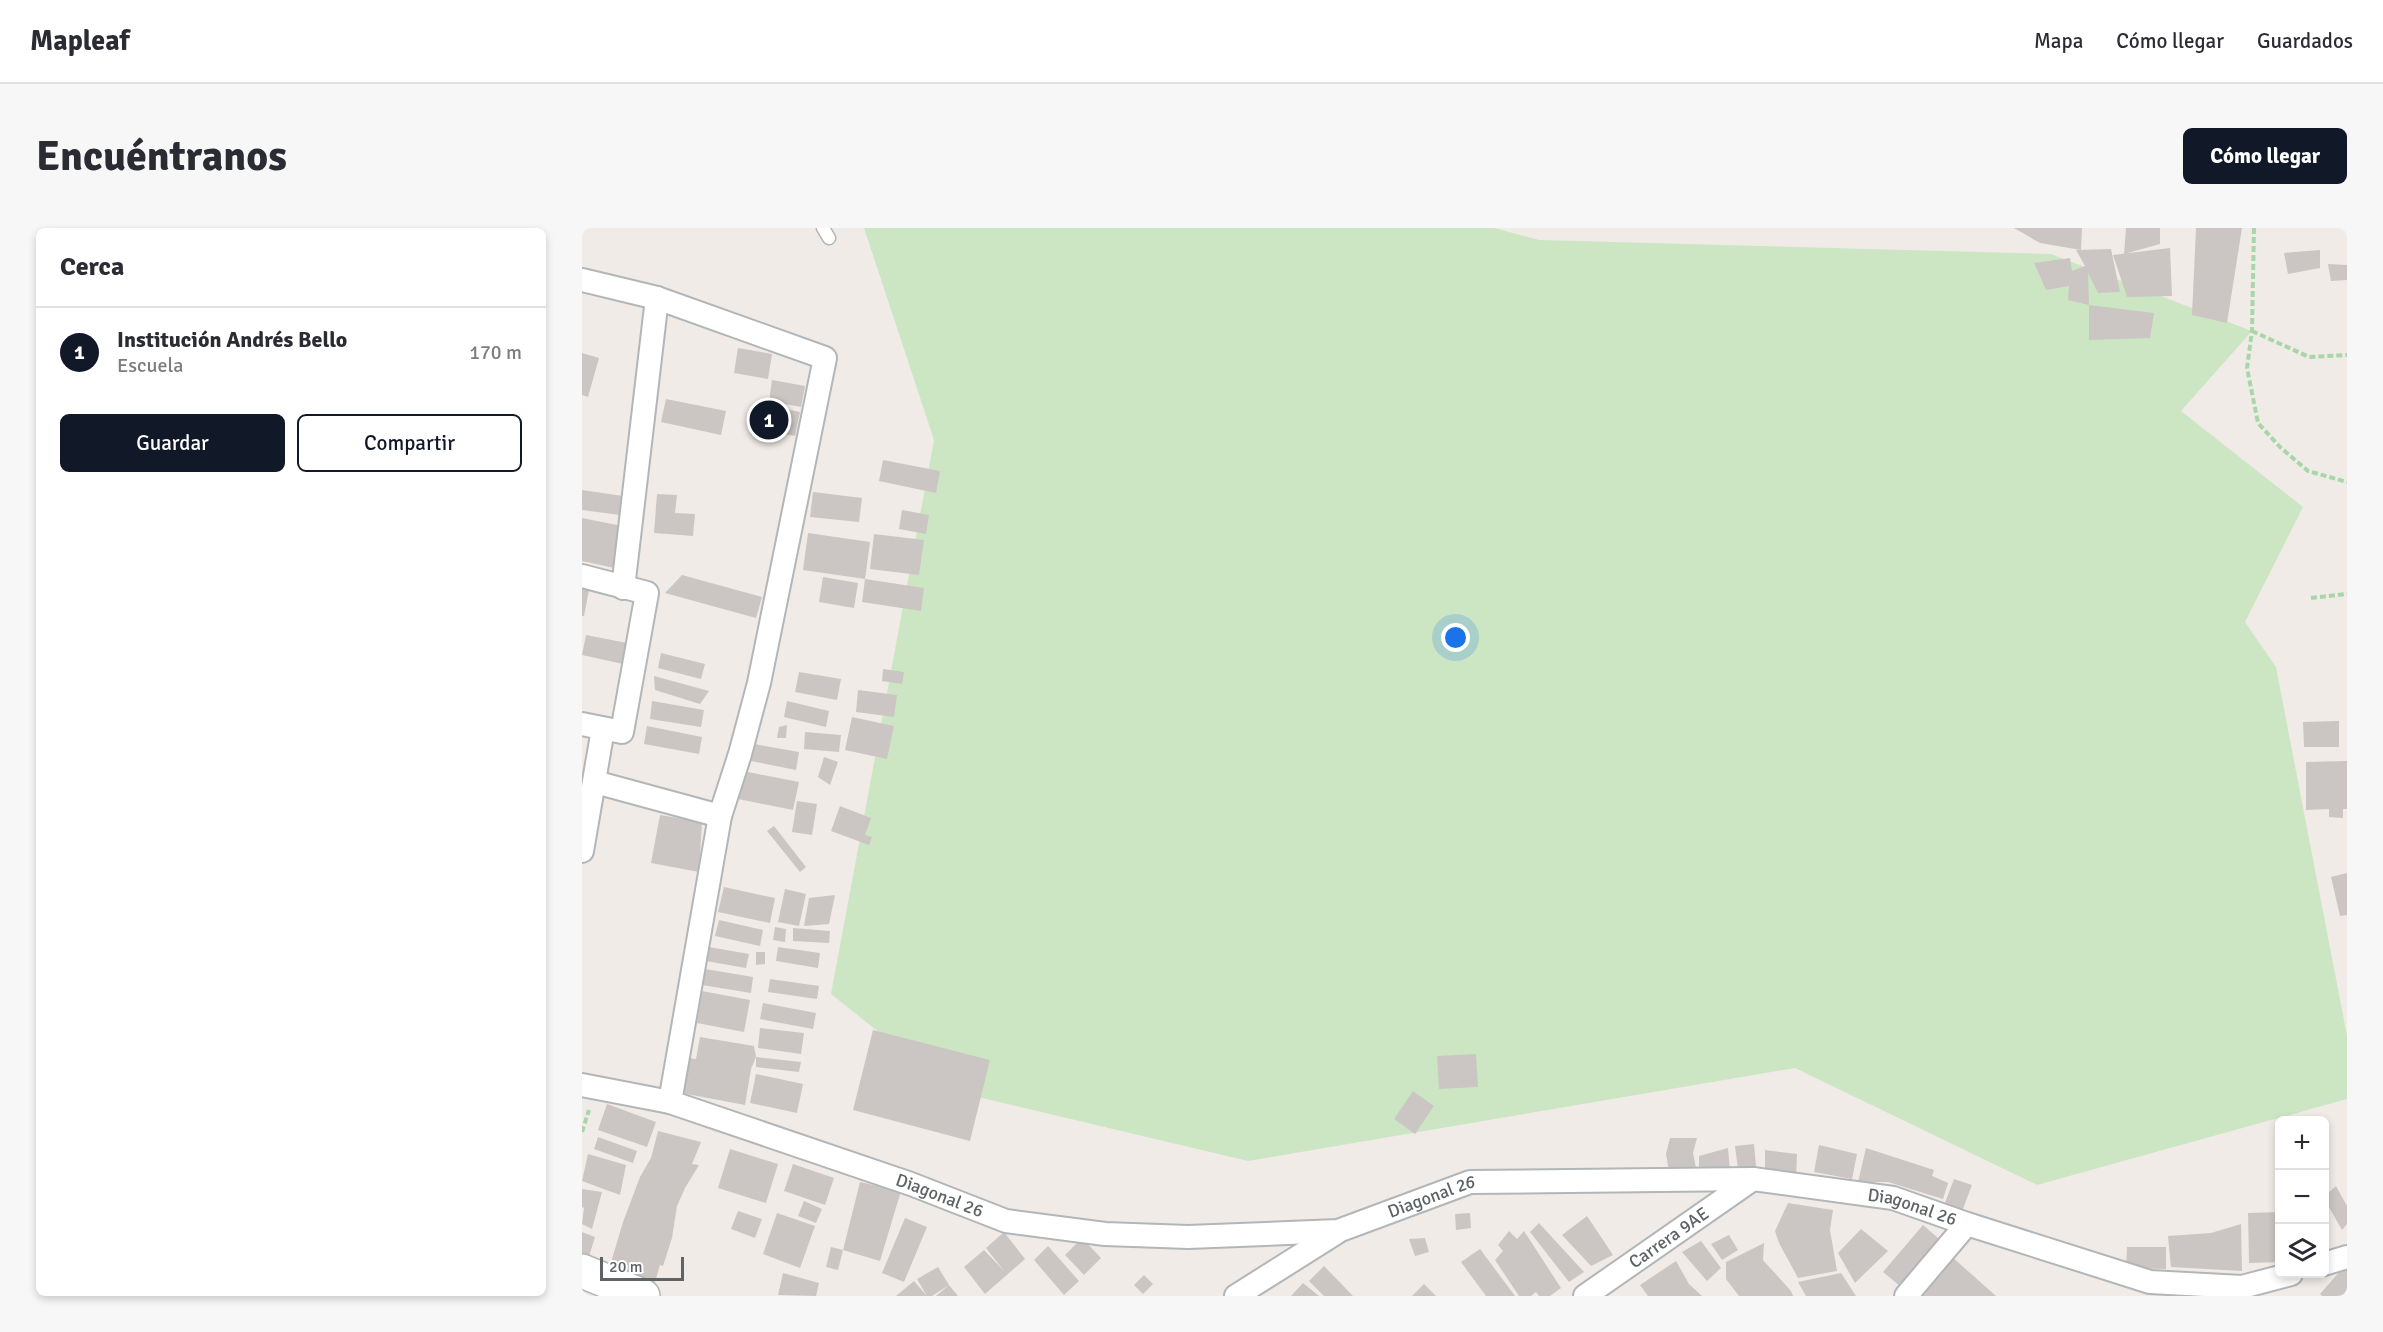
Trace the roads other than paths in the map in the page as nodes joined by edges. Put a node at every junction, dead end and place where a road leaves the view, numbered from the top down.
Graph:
1 (582, 280) edge
2 (657, 298) junction
3 (582, 576) edge
4 (623, 588) junction
5 (593, 726) edge
6 (595, 782) junction
7 (720, 816) junction
8 (582, 851) edge
9 (582, 1085) edge
10 (670, 1102) junction
11 (1753, 1179) junction
12 (1967, 1224) junction
13 (1338, 1231) junction
14 (2347, 1257) edge
15 (2329, 1263) edge
16 (582, 1271) edge
17 (2275, 1278) edge
18 (643, 1296) edge
19 (1236, 1296) edge
20 (1585, 1296) edge
21 (1906, 1296) edge

1 - 2 street
2 - 4 street
2 - 7 street
3 - 4 street
4 - 5 street
5 - 6 street
6 - 7 street
6 - 8 street
7 - 10 street
9 - 10 street, Diagonal 26
10 - 13 street, Diagonal 26
11 - 12 street, Diagonal 26
11 - 13 street, Diagonal 26
11 - 20 street, Carrera 9AE
12 - 17 street, Diagonal 26
12 - 21 street
13 - 19 street
14 - 15 street
16 - 18 main road

